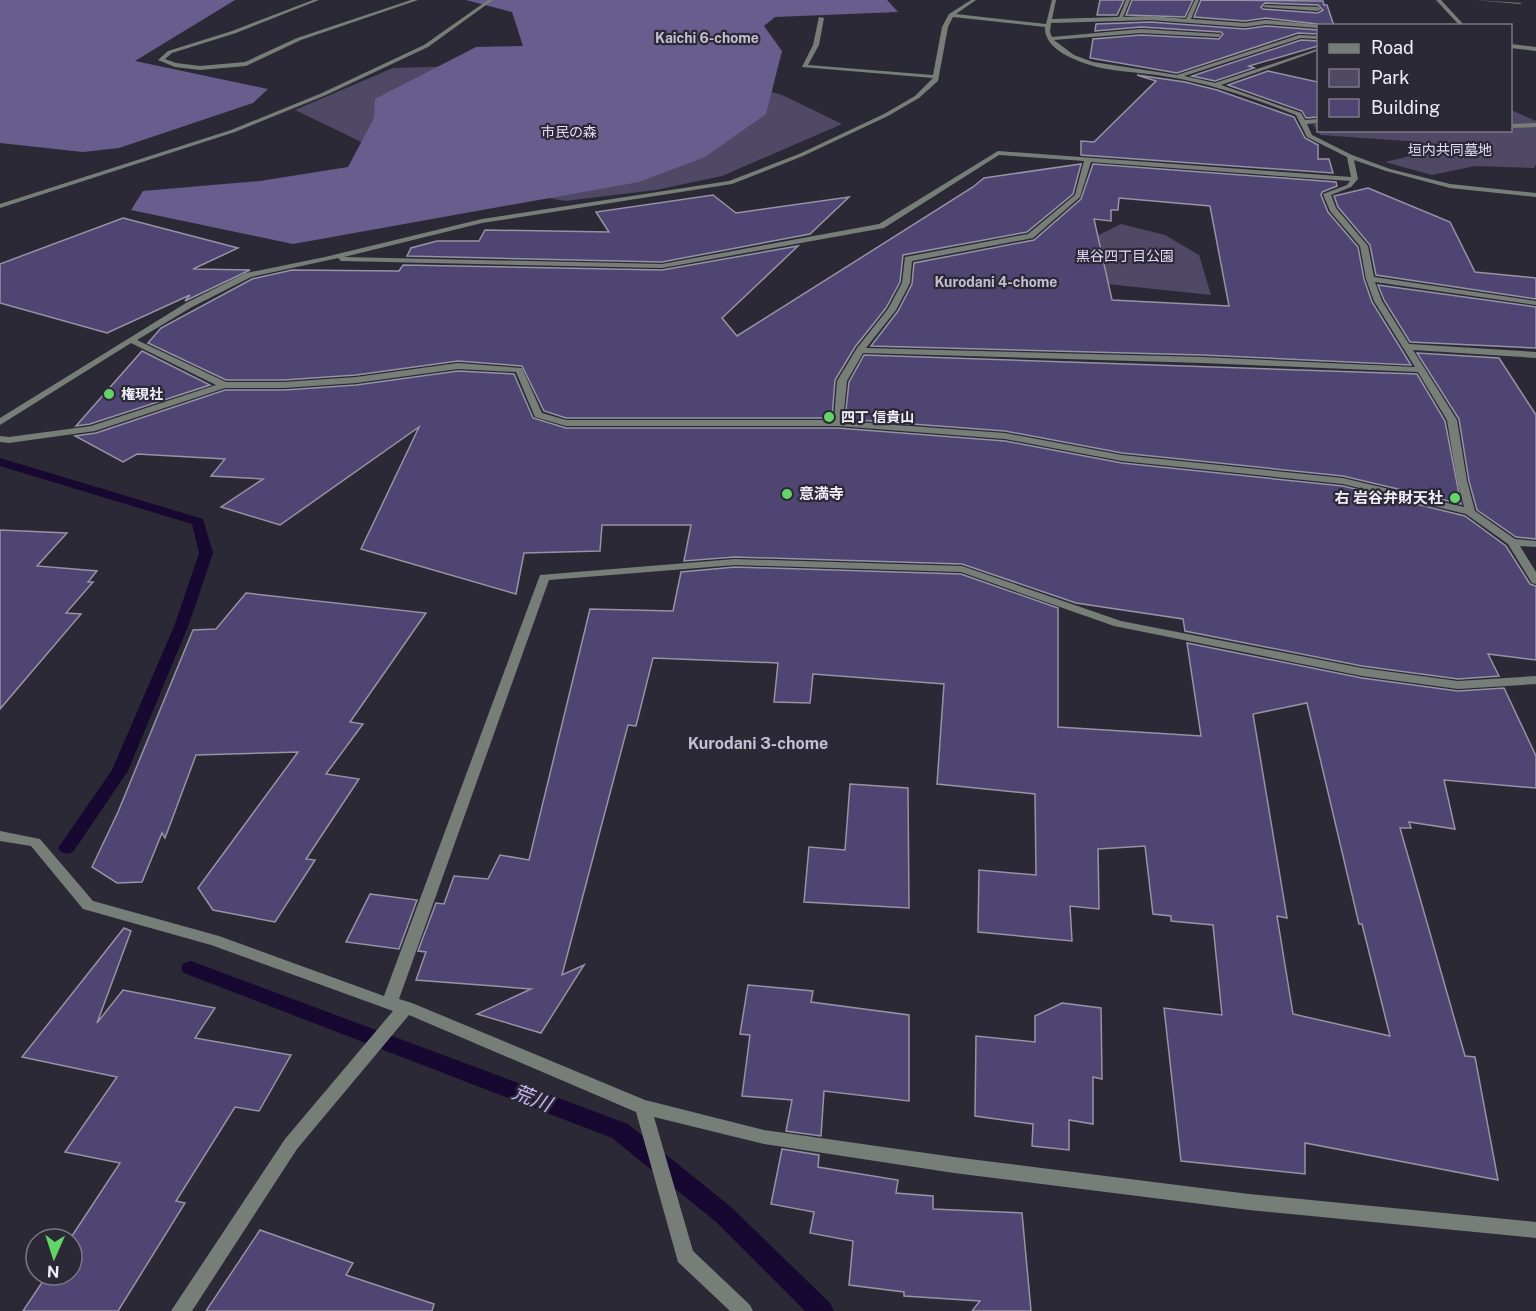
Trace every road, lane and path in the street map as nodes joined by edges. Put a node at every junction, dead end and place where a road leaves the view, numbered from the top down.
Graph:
1 (317, 0) edge
2 (416, 0) edge
3 (491, 0) edge
4 (1054, 0) edge
5 (1128, 0) edge
6 (1197, 0) edge
7 (1438, 0) edge
8 (1476, 0) edge
9 (967, 1) edge
10 (1265, 3) edge
11 (1520, 3) dead end
12 (1318, 9) dead end
13 (951, 15) junction
14 (1121, 17) junction
15 (821, 18) dead end
16 (1188, 21) junction
17 (1266, 22) junction
18 (1049, 23) junction
19 (1460, 24) edge
20 (1317, 26) edge
21 (1219, 34) dead end
22 (1317, 37) edge
23 (1051, 39) junction
24 (1512, 46) edge
25 (1536, 49) edge
26 (1315, 50) dead end
27 (1179, 76) junction
28 (936, 77) junction
29 (1216, 85) junction
30 (1317, 121) edge
31 (1303, 122) junction
32 (1536, 125) edge
33 (1512, 126) edge
34 (1350, 156) junction
35 (1088, 159) junction
36 (1355, 179) junction
37 (1536, 195) edge
38 (0, 206) edge
39 (325, 259) junction
40 (1370, 279) junction
41 (1536, 303) edge
42 (131, 340) junction
43 (1408, 347) junction
44 (860, 350) junction
45 (1536, 355) edge
46 (1422, 370) junction
47 (224, 385) junction
48 (0, 422) edge
49 (838, 423) junction
50 (0, 439) edge
51 (1470, 512) junction
52 (1512, 542) junction
53 (1536, 544) edge
54 (1536, 581) edge
55 (1536, 680) edge
56 (0, 837) edge
57 (397, 1006) junction
58 (643, 1107) junction
59 (1536, 1230) edge
60 (181, 1311) edge
61 (743, 1311) edge

1 - 2 street
3 - 38 street
4 - 18 street
5 - 14 street
6 - 16 street
7 - 19 street
8 - 11 street
9 - 13 street
10 - 12 street
10 - 17 street
13 - 18 street
13 - 28 street
14 - 16 street
14 - 18 street
15 - 28 street
16 - 17 street
17 - 20 street
18 - 23 street
21 - 23 street
22 - 27 street
23 - 27 street
24 - 25 street
26 - 29 street
27 - 29 street
28 - 39 street
29 - 31 street
30 - 31 street
31 - 34 street
32 - 33 street
34 - 36 street
34 - 37 street
35 - 36 street
35 - 39 street
35 - 44 street
36 - 40 street
39 - 42 street
40 - 41 street
40 - 43 street
42 - 47 street
42 - 48 street
43 - 45 street
43 - 46 street
44 - 46 street
44 - 49 street
46 - 51 street
47 - 49 street
47 - 50 street
49 - 51 street
51 - 52 street
52 - 53 street
52 - 54 street
55 - 57 street
56 - 57 street
57 - 58 street
57 - 60 street
58 - 59 street
58 - 61 street

